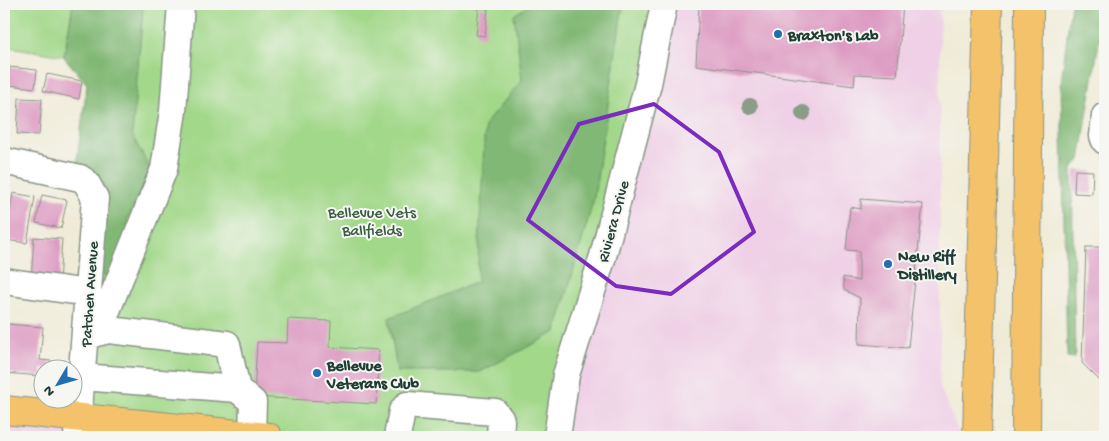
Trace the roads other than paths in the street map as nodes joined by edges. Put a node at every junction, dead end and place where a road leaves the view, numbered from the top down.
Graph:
1 (181, 4) edge
2 (664, 4) edge
3 (988, 4) edge
4 (1029, 4) edge
5 (1105, 116) edge
6 (1105, 141) edge
7 (4, 161) edge
8 (4, 281) edge
9 (88, 293) junction
10 (85, 336) junction
11 (82, 377) joint
12 (237, 389) junction
13 (80, 408) edge
14 (4, 410) edge
15 (78, 427) edge
16 (264, 437) edge
17 (397, 437) edge
18 (500, 437) edge
19 (557, 437) edge
20 (977, 437) edge
21 (1026, 437) edge

1 - 10 street
2 - 19 street, Riviera Drive
3 - 20 main road
4 - 21 main road
5 - 6 street
7 - 9 street, Patchen Avenue
8 - 9 street
9 - 10 street, Patchen Avenue
10 - 11 street, Patchen Avenue
10 - 12 street
11 - 12 street
12 - 16 street
13 - 15 street, Patchen Avenue
14 - 15 main road
15 - 16 main road
17 - 18 street

